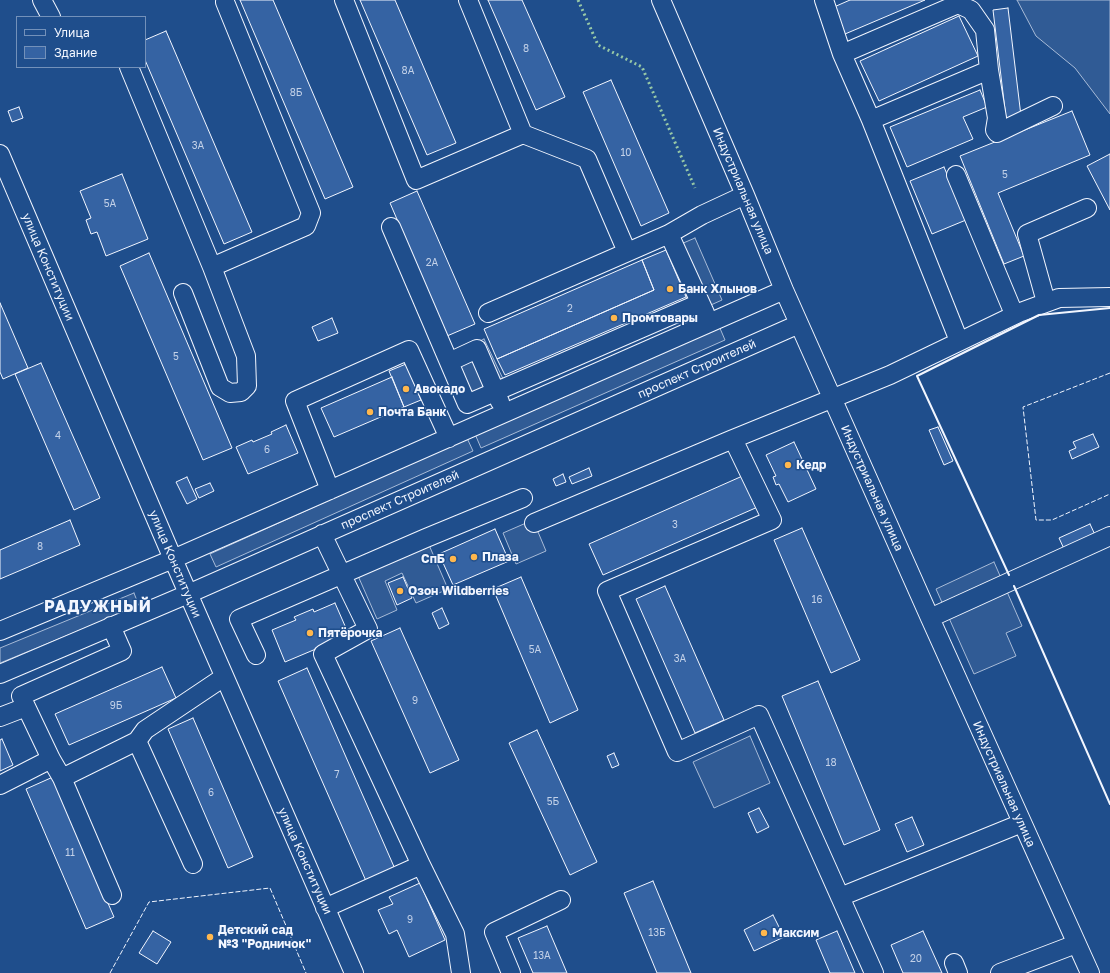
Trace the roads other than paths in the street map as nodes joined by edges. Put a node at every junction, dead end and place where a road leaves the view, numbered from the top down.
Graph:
1 (344, 0) edge
2 (468, 0) edge
3 (661, 0) edge
4 (825, 0) edge
5 (225, 2) dead end
6 (842, 54) junction
7 (128, 68) edge
8 (988, 70) junction
9 (1053, 106) dead end
10 (871, 120) junction
11 (522, 134) junction
12 (2, 163) edge
13 (956, 175) dead end
14 (745, 195) junction
15 (1087, 208) dead end
16 (391, 227) dead end
17 (669, 234) junction
18 (627, 252) junction
19 (212, 267) junction
20 (784, 290) junction
21 (183, 293) dead end
22 (1110, 297) edge
23 (1046, 302) junction
24 (700, 303) junction
25 (488, 312) dead end
26 (1014, 314) junction
27 (709, 323) junction
28 (799, 324) junction
29 (959, 341) junction
30 (449, 362) junction
31 (496, 392) junction
32 (833, 399) junction
33 (505, 413) junction
34 (449, 438) junction
35 (733, 439) junction
36 (330, 490) junction
37 (523, 498) dead end
38 (534, 522) dead end
39 (322, 534) junction
40 (1110, 536) edge
41 (173, 559) junction
42 (341, 574) junction
43 (188, 594) junction
44 (930, 618) junction
45 (111, 626) junction
46 (0, 632) edge
47 (256, 655) dead end
48 (6, 671) edge
49 (224, 677) junction
50 (24, 701) junction
51 (0, 717) edge
52 (138, 741) junction
53 (51, 759) junction
54 (62, 778) junction
55 (0, 785) edge
56 (1022, 823) junction
57 (193, 864) dead end
58 (421, 865) junction
59 (112, 895) dead end
60 (840, 896) junction
61 (561, 900) dead end
62 (325, 908) junction
63 (1076, 944) junction
64 (354, 973) edge
65 (461, 973) edge
66 (511, 973) edge
67 (874, 973) edge
68 (1000, 973) edge
69 (1090, 973) edge

1 - 11 street
2 - 11 street
3 - 14 street, Индустриальная улица
4 - 6 street
5 - 19 street
6 - 8 street
6 - 10 street
7 - 19 street
8 - 9 street
8 - 10 street
10 - 29 street
11 - 18 street
12 - 41 street, улица Конституции
13 - 26 street
14 - 17 street
14 - 20 street, Индустриальная улица
15 - 23 street
16 - 30 street
17 - 18 street
17 - 24 street
18 - 25 street
19 - 21 street
20 - 27 street
20 - 28 street, Индустриальная улица
22 - 23 street
23 - 26 street
24 - 27 street
24 - 31 street
26 - 29 street
27 - 33 street
28 - 32 street, Индустриальная улица
28 - 39 street, проспект Строителей
29 - 32 street
30 - 31 street
30 - 31 street
31 - 33 street
32 - 35 street
32 - 44 street, Индустриальная улица
33 - 34 street
34 - 36 street
34 - 36 street
35 - 38 street
35 - 60 street
36 - 41 street
37 - 42 street
39 - 42 street
39 - 43 street, проспект Строителей
40 - 44 street
41 - 43 street, улица Конституции
41 - 46 street
42 - 47 street
42 - 58 street
43 - 45 street, проспект Строителей
43 - 49 street, улица Конституции
44 - 56 street, Индустриальная улица
45 - 48 street, проспект Строителей
45 - 50 street
48 - 50 street
49 - 52 street
49 - 62 street, улица Конституции
50 - 51 street
50 - 53 street
52 - 54 street
52 - 57 street
53 - 54 street
53 - 55 street
54 - 59 street
56 - 60 street
56 - 63 street, Индустриальная улица
58 - 62 street
58 - 65 street
60 - 67 street
61 - 66 street
62 - 64 street, улица Конституции
63 - 68 street
63 - 69 street, Индустриальная улица

